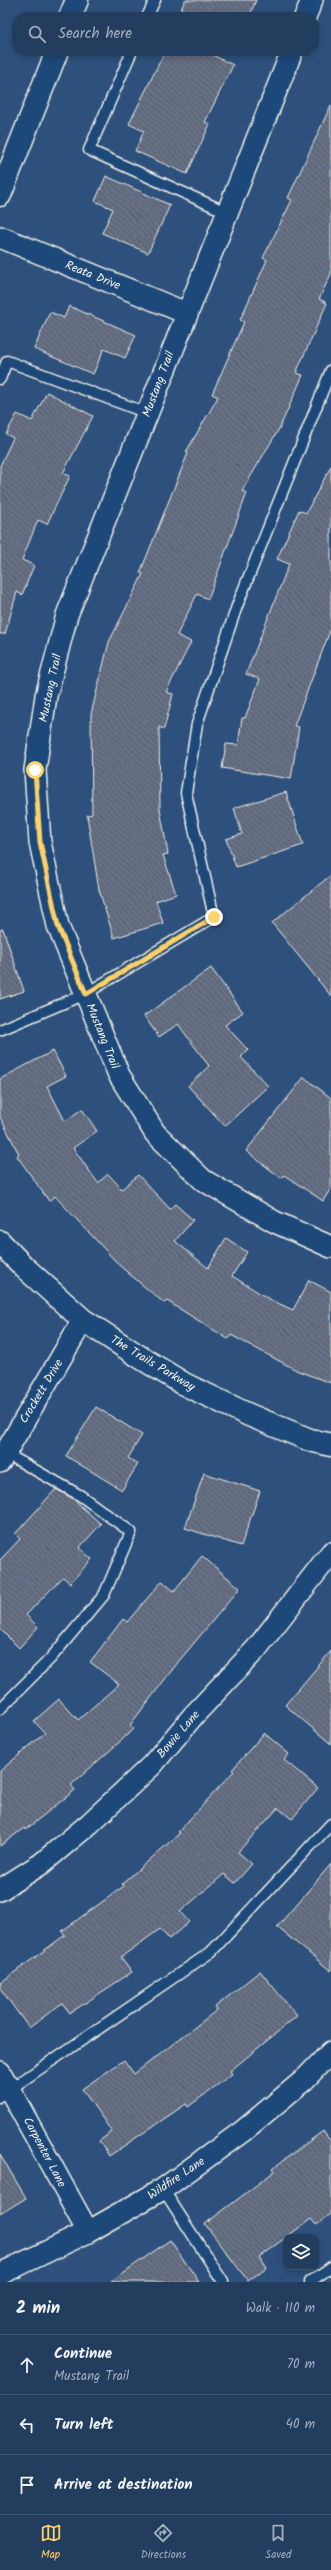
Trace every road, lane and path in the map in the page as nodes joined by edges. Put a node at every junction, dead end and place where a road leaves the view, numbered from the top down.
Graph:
1 (77, 0) edge
2 (155, 0) edge
3 (312, 0) edge
4 (72, 12) edge
5 (149, 12) edge
6 (307, 12) edge
7 (55, 56) edge
8 (130, 56) edge
9 (290, 56) edge
10 (0, 195) edge
11 (226, 212) junction
12 (0, 237) edge
13 (186, 313) junction
14 (331, 370) edge
15 (0, 378) edge
16 (147, 413) junction
17 (86, 994) junction
18 (0, 1030) edge
19 (0, 1242) edge
20 (331, 1247) edge
21 (83, 1320) junction
22 (331, 1444) edge
23 (3, 1457) edge
24 (331, 1553) edge
25 (0, 1709) edge
26 (331, 1824) edge
27 (0, 1890) edge
28 (331, 2052) edge
29 (0, 2072) edge
30 (5, 2093) edge
31 (163, 2189) junction
32 (88, 2232) junction
33 (331, 2267) edge
34 (0, 2274) edge
35 (223, 2282) edge
36 (310, 2282) edge

1 - 4 street
2 - 5 lane
3 - 6 street
7 - 10 street
8 - 11 lane
9 - 11 street, Mustang Trail
11 - 13 street, Mustang Trail
12 - 13 street, Reata Drive
13 - 16 street, Mustang Trail
14 - 17 lane
15 - 16 lane
16 - 17 street, Mustang Trail
17 - 18 lane
17 - 20 street, Mustang Trail
19 - 21 street, The Trails Parkway
21 - 22 street, The Trails Parkway
21 - 23 street, Crockett Drive
23 - 25 lane
24 - 27 street, Bowie Lane
26 - 30 lane
28 - 31 street, Wildfire Lane
29 - 30 street, Carpenter Lane
30 - 32 street, Carpenter Lane
31 - 32 street, Wildfire Lane
31 - 35 lane
32 - 34 street, Wildfire Lane
33 - 36 lane

